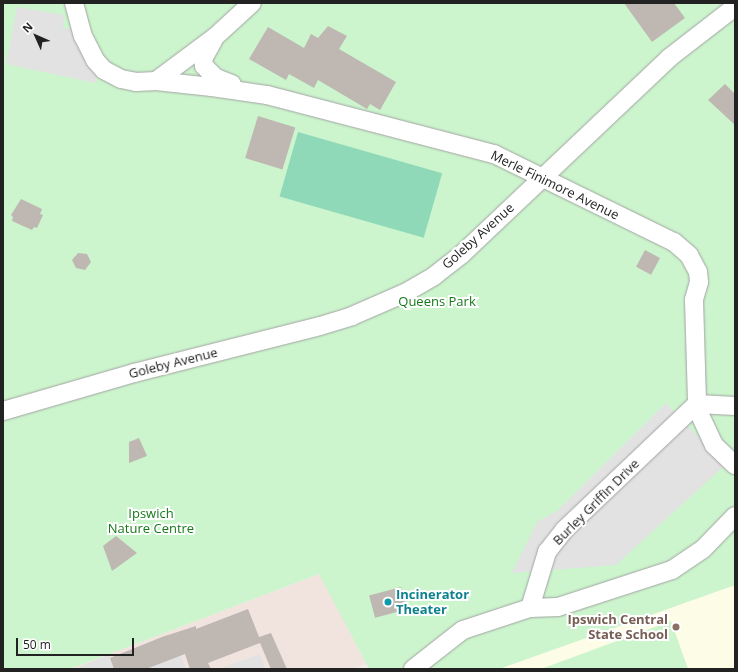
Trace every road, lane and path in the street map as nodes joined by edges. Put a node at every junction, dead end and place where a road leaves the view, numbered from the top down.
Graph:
1 (74, 3) edge
2 (252, 3) edge
3 (735, 7) edge
4 (215, 37) junction
5 (156, 81) junction
6 (267, 95) junction
7 (541, 177) junction
8 (697, 404) junction
9 (735, 406) edge
10 (3, 411) edge
11 (735, 465) edge
12 (735, 516) edge
13 (530, 608) junction
14 (413, 669) edge

1 - 5 lane
2 - 4 lane, Merle Finimore Avenue
3 - 7 lane, Goleby Avenue
4 - 5 lane, Merle Finimore Avenue
4 - 6 lane, Merle Finimore Avenue
5 - 6 lane, Merle Finimore Avenue
6 - 7 lane, Merle Finimore Avenue
7 - 8 lane, Merle Finimore Avenue
7 - 10 lane, Goleby Avenue
8 - 9 lane
8 - 11 lane
8 - 13 lane, Burley Griffin Drive
12 - 13 lane
13 - 14 lane

